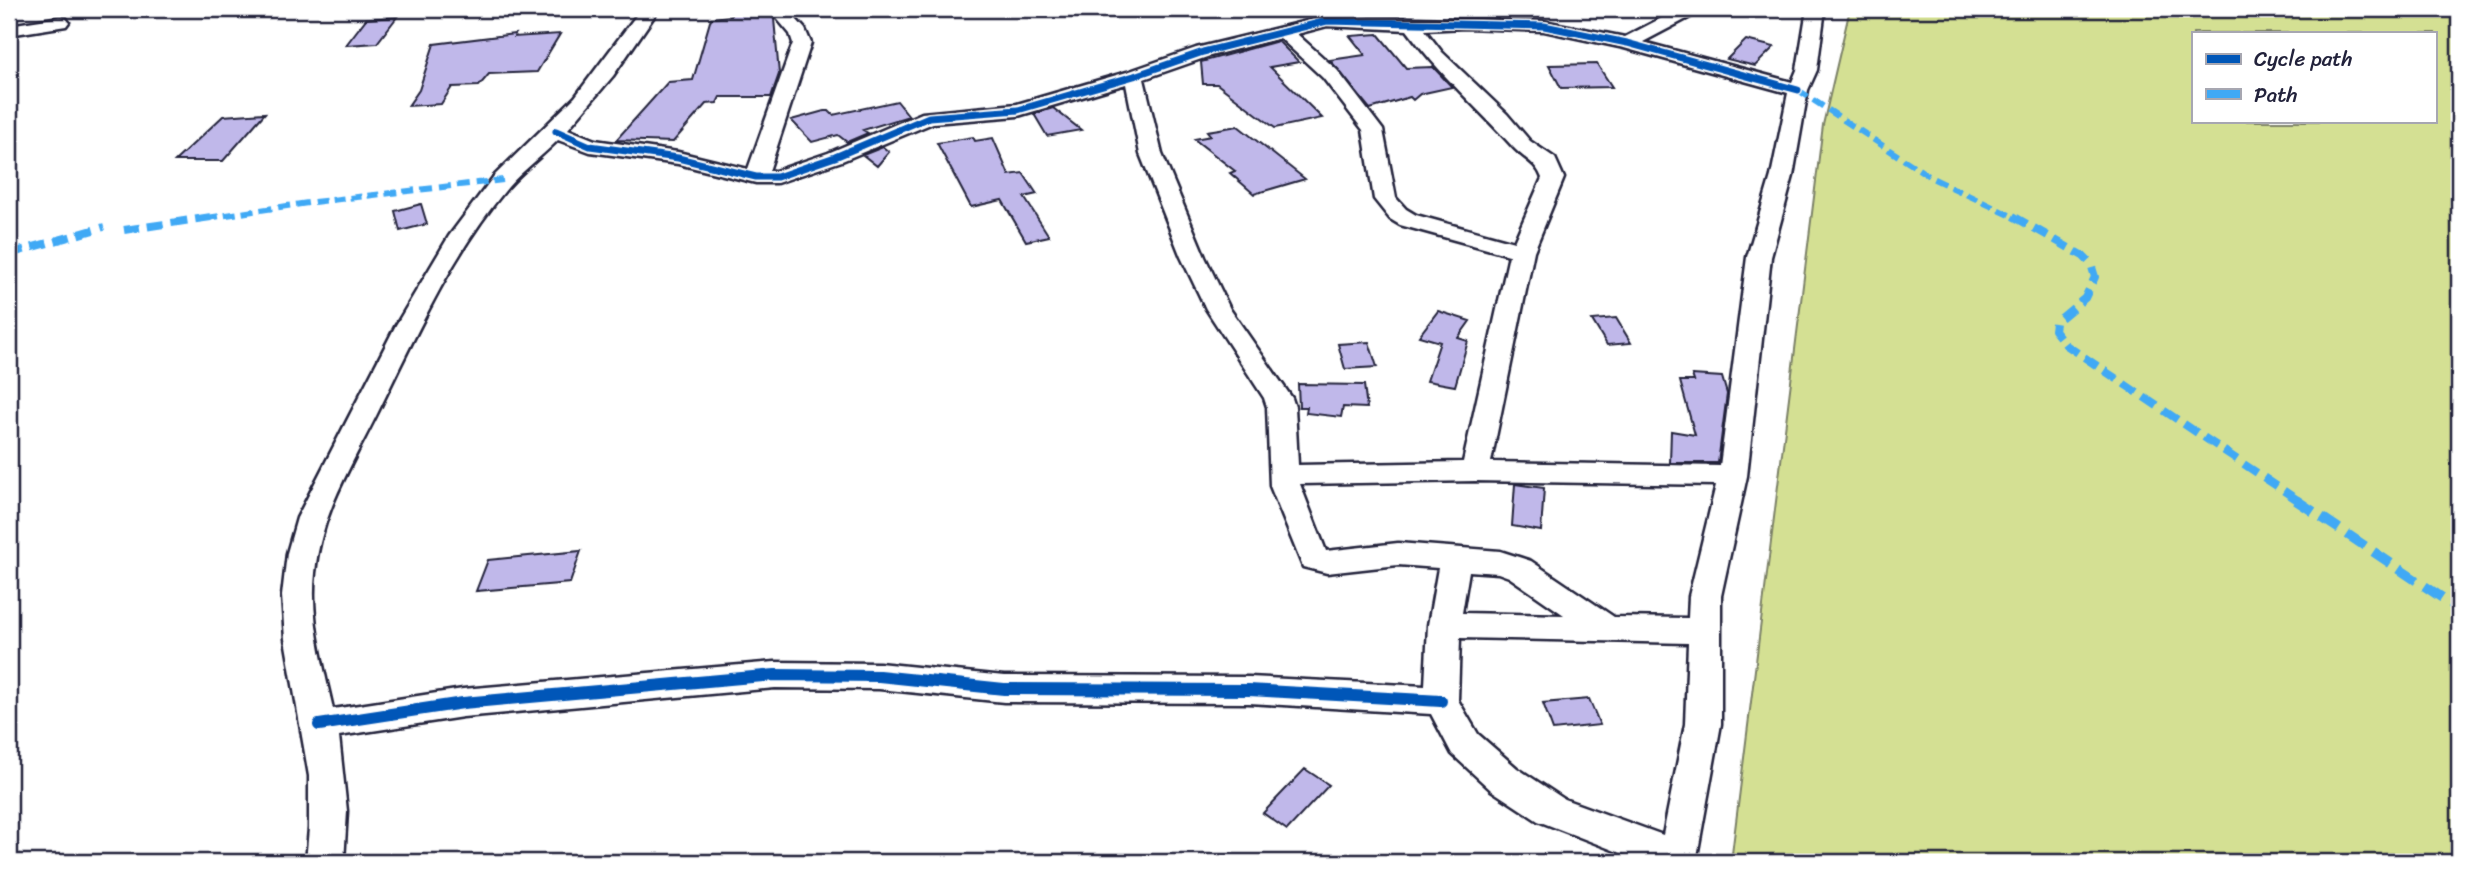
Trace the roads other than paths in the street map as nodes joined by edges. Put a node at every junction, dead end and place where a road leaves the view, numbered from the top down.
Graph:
1 (650, 9) edge
2 (778, 9) edge
3 (1551, 9) edge
4 (1692, 9) edge
5 (1816, 9) edge
6 (1334, 15) edge
7 (60, 22) dead end
8 (1412, 25) junction
9 (9, 30) edge
10 (1283, 32) junction
11 (1582, 32) junction
12 (1627, 43) junction
13 (1134, 76) junction
14 (1798, 90) junction
15 (556, 131) junction
16 (756, 177) junction
17 (1522, 251) junction
18 (1475, 471) junction
19 (1284, 475) junction
20 (1733, 476) junction
21 (1455, 559) junction
22 (1444, 625) junction
23 (1605, 627) junction
24 (1706, 631) junction
25 (1441, 701) junction
26 (319, 725) junction
27 (1677, 860) edge
28 (325, 862) edge

1 - 15 street
2 - 16 street
3 - 11 street
4 - 12 street
5 - 14 street
6 - 8 street
6 - 10 street
7 - 9 street
8 - 11 street
8 - 17 street
10 - 13 street
10 - 17 street
11 - 12 street
12 - 14 street
13 - 16 street
13 - 19 street
14 - 20 street
15 - 16 street
15 - 26 street
17 - 18 street
18 - 19 street
18 - 20 street
19 - 21 street
20 - 24 street
21 - 22 street
21 - 23 street
22 - 23 street
22 - 25 street
23 - 24 street
24 - 27 street
25 - 26 street
25 - 27 street
26 - 28 street

